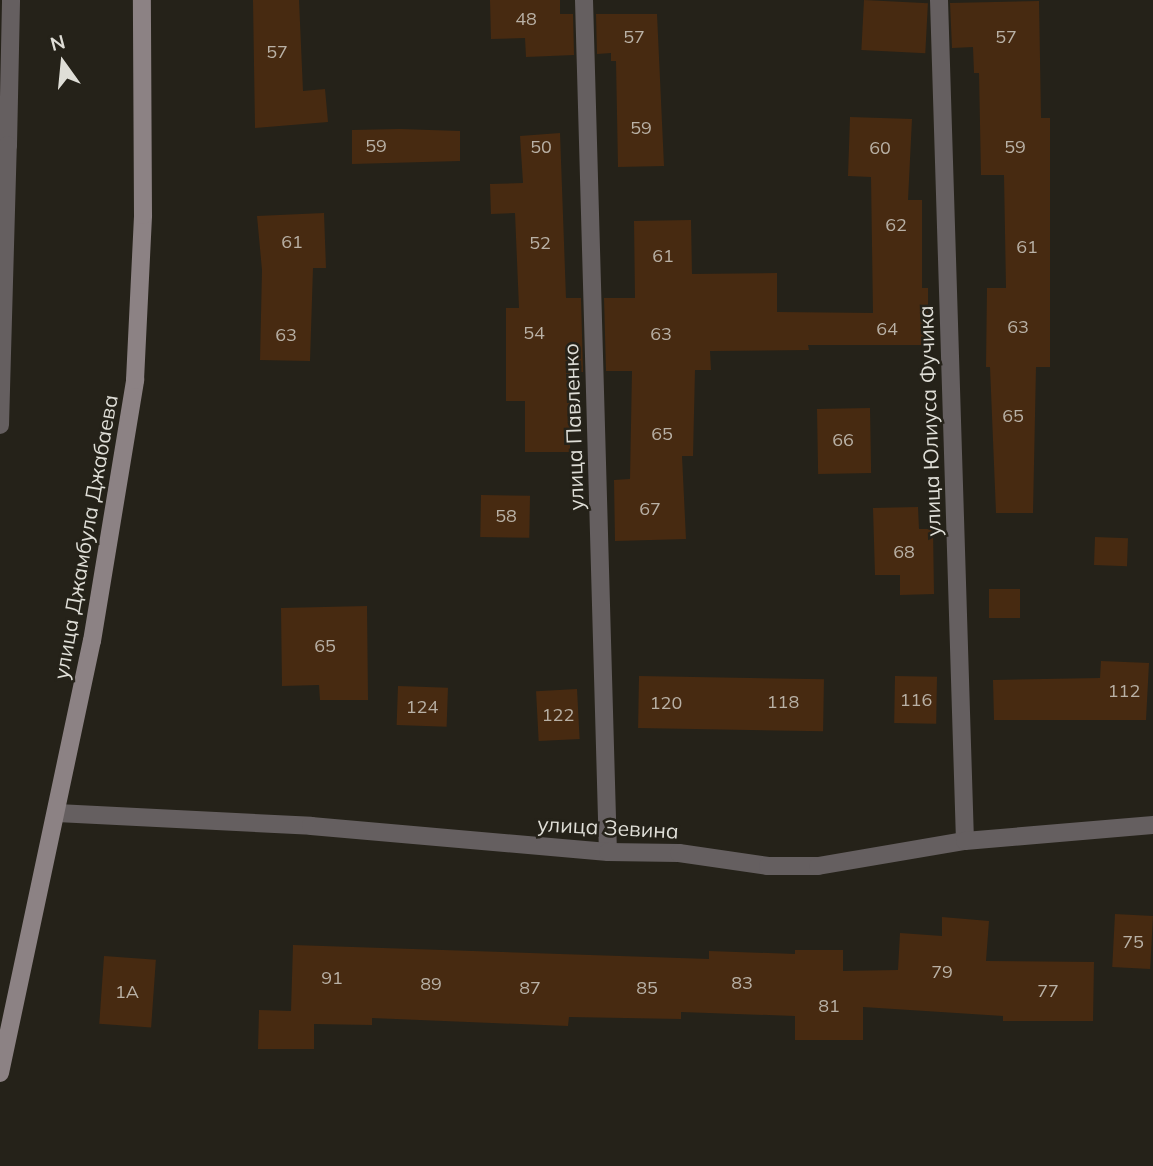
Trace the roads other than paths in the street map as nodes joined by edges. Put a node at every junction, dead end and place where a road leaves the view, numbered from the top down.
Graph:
1 (11, 0) edge
2 (142, 0) edge
3 (584, 0) edge
4 (939, 0) edge
5 (4, 144) edge
6 (0, 425) edge
7 (57, 813) junction
8 (1153, 825) edge
9 (965, 841) junction
10 (608, 852) junction
11 (0, 1073) edge

1 - 5 street
2 - 7 main road, улица Джамбула Джабаева
3 - 10 street, улица Павленко
4 - 9 street, улица Юлиуса Фучика
5 - 6 street
7 - 10 street, улица Зевина
7 - 11 main road, улица Джамбула Джабаева
8 - 9 street, улица Зевина
9 - 10 street, улица Зевина

